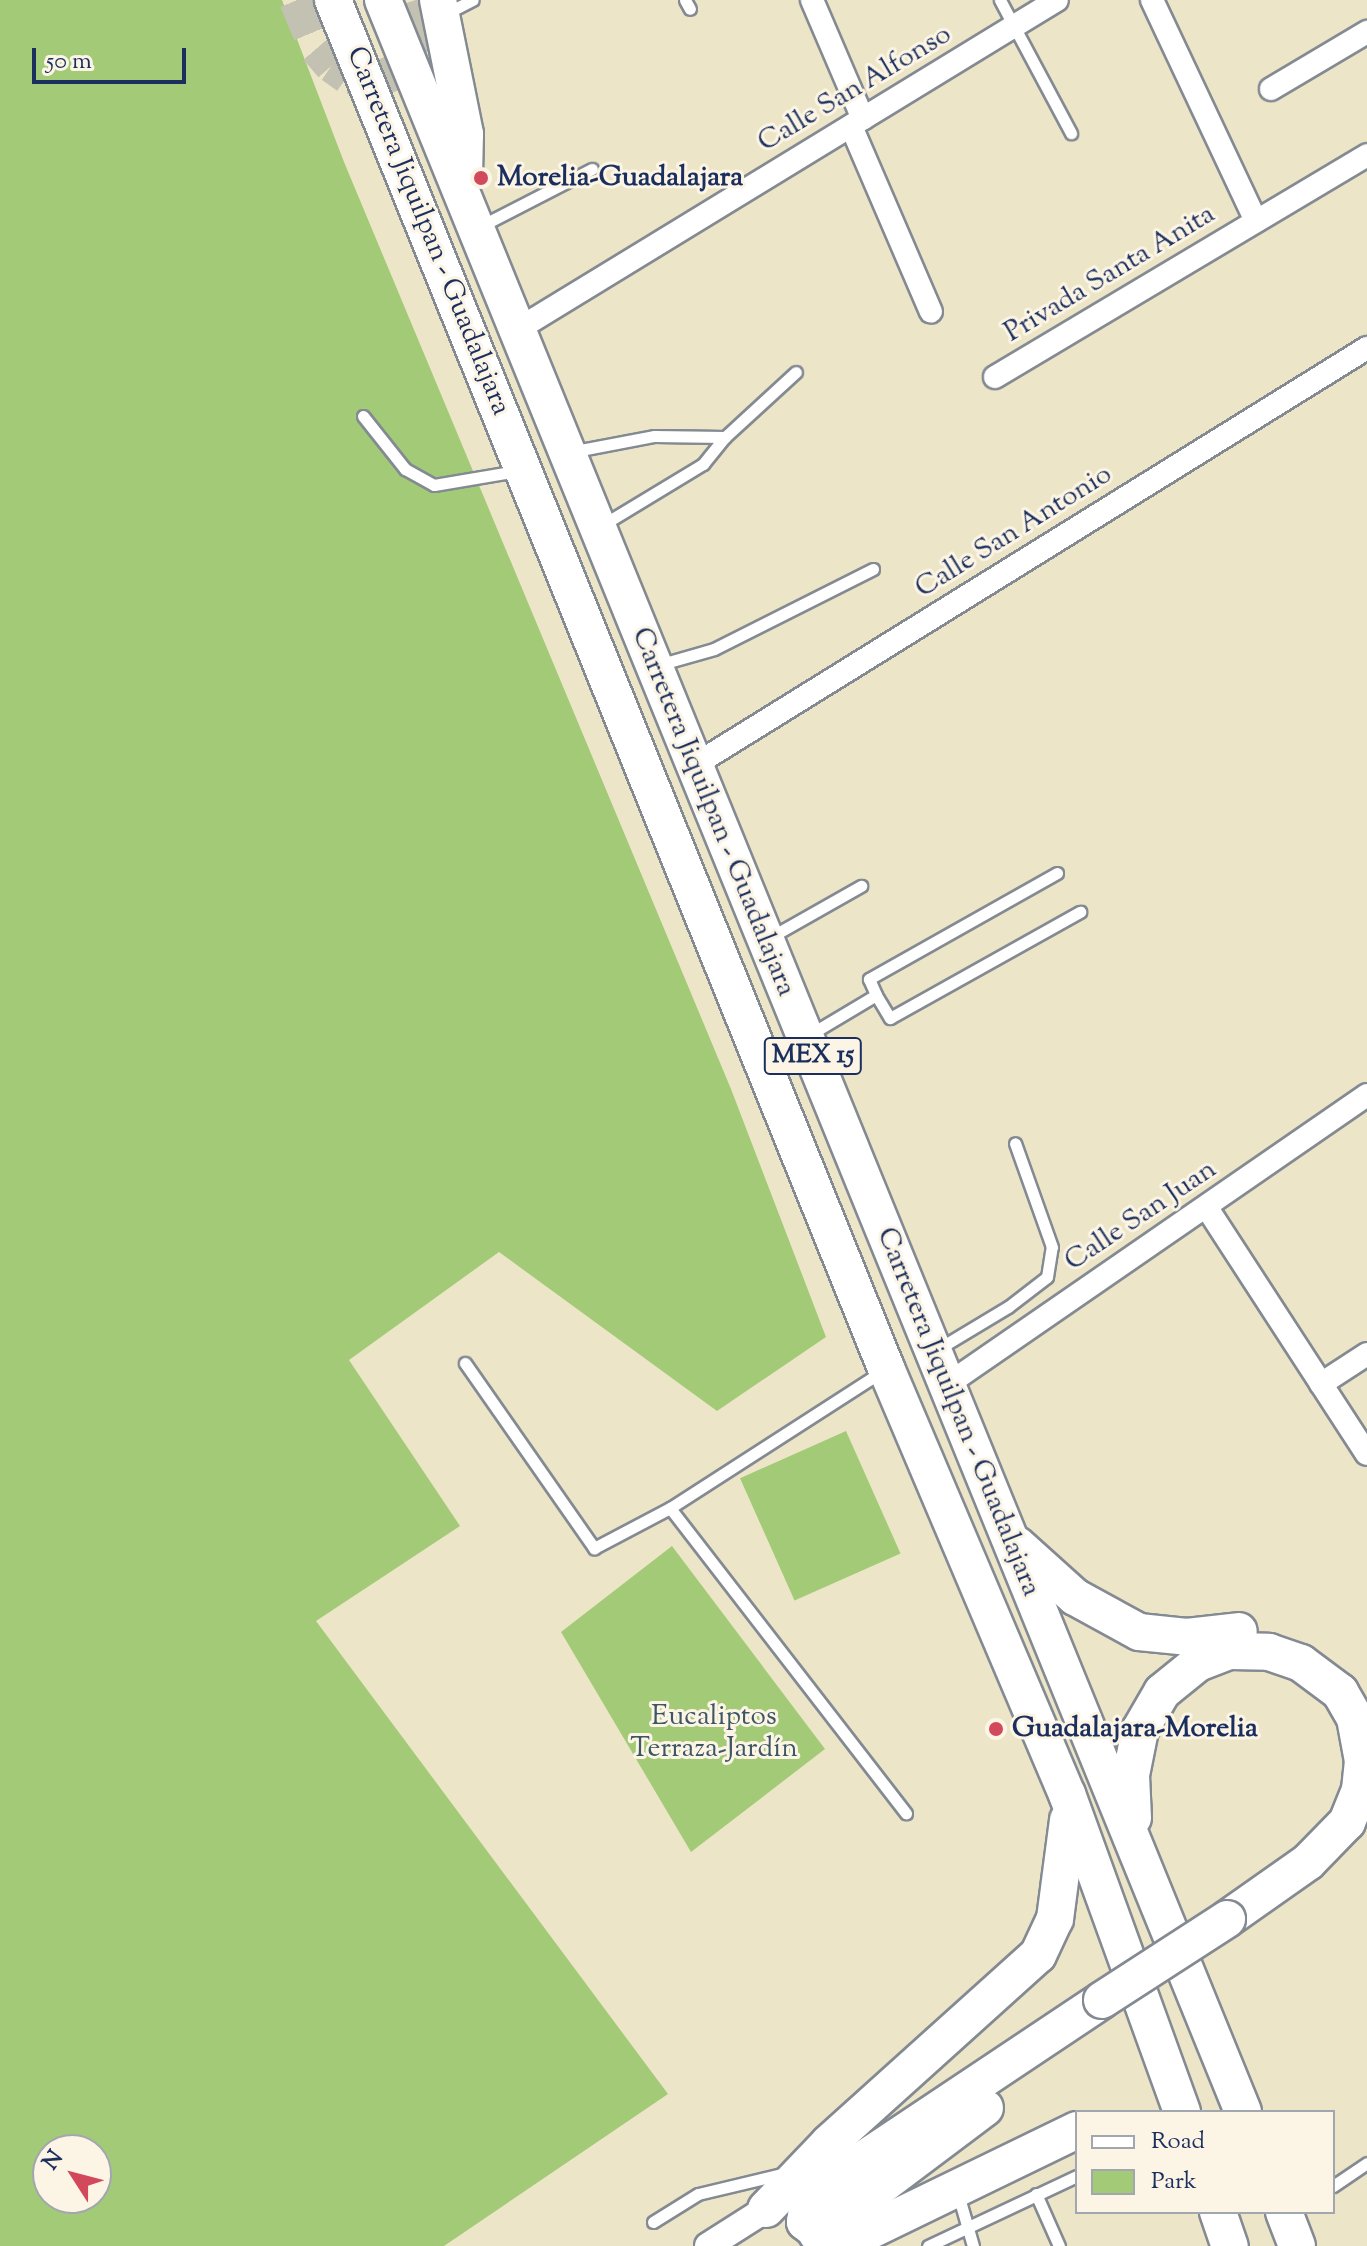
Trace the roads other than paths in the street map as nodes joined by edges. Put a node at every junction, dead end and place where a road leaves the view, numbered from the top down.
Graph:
1 (333, 0) edge
2 (383, 0) edge
3 (812, 0) edge
4 (1000, 0) edge
5 (1057, 0) edge
6 (1152, 0) edge
7 (452, 5) edge
8 (1013, 28) junction
9 (1367, 32) edge
10 (1271, 89) dead end
11 (857, 123) junction
12 (1071, 133) dead end
13 (1367, 155) edge
14 (592, 169) dead end
15 (464, 191) junction
16 (1256, 221) junction
17 (479, 227) junction
18 (931, 312) dead end
19 (520, 328) junction
20 (1367, 348) edge
21 (796, 372) dead end
22 (995, 377) dead end
23 (363, 416) dead end
24 (725, 437) junction
25 (570, 452) junction
26 (525, 468) junction
27 (599, 526) junction
28 (873, 569) dead end
29 (654, 666) junction
30 (693, 766) junction
31 (1057, 873) dead end
32 (861, 886) dead end
33 (1080, 912) dead end
34 (765, 940) junction
35 (876, 995) junction
36 (805, 1037) junction
37 (1367, 1095) edge
38 (1015, 1143) dead end
39 (1207, 1208) junction
40 (934, 1351) junction
41 (1367, 1354) edge
42 (465, 1363) dead end
43 (886, 1368) junction
44 (948, 1384) junction
45 (1321, 1384) junction
46 (1367, 1454) edge
47 (670, 1508) junction
48 (1011, 1540) junction
49 (1367, 1699) edge
50 (1067, 1794) junction
51 (906, 1813) dead end
52 (1367, 1830) edge
53 (1135, 1844) junction
54 (1232, 1928) junction
55 (1107, 2007) junction
56 (1181, 2110) edge
57 (1242, 2110) edge
58 (1075, 2131) edge
59 (871, 2157) junction
60 (1367, 2163) edge
61 (799, 2172) junction
62 (1075, 2177) edge
63 (958, 2185) junction
64 (1335, 2185) edge
65 (1036, 2194) junction
66 (766, 2209) junction
67 (1219, 2214) edge
68 (653, 2222) dead end
69 (964, 2226) junction
70 (809, 2240) edge
71 (717, 2244) edge
72 (928, 2246) edge
73 (973, 2246) edge
74 (1059, 2246) edge
75 (1230, 2246) edge

1 - 26 highway, Carretera Jiquilpan - Guadalajara / MEX 15
2 - 15 highway, Carretera Jiquilpan - Guadalajara / MEX 15
3 - 11 street
4 - 8 lane
5 - 8 street, Calle San Alfonso
6 - 16 street
7 - 15 highway
8 - 11 street, Calle San Alfonso
8 - 12 lane
9 - 10 street
11 - 18 street
11 - 19 street, Calle San Alfonso
13 - 16 street, Privada Santa Anita
14 - 17 lane
15 - 17 highway, Carretera Jiquilpan - Guadalajara / MEX 15
16 - 22 street, Privada Santa Anita
17 - 19 highway, Carretera Jiquilpan - Guadalajara / MEX 15
19 - 25 highway, Carretera Jiquilpan - Guadalajara / MEX 15
20 - 30 street, Calle San Antonio
21 - 24 lane
23 - 26 lane
24 - 25 lane
24 - 27 lane
25 - 27 highway, Carretera Jiquilpan - Guadalajara / MEX 15
26 - 43 highway, Carretera Jiquilpan - Guadalajara / MEX 15
27 - 29 highway, Carretera Jiquilpan - Guadalajara / MEX 15
28 - 29 lane
29 - 30 highway, Carretera Jiquilpan - Guadalajara / MEX 15
30 - 34 highway, Carretera Jiquilpan - Guadalajara / MEX 15
31 - 35 lane
32 - 34 lane
33 - 35 lane
34 - 36 highway, Carretera Jiquilpan - Guadalajara / MEX 15
35 - 36 lane
36 - 40 highway, Carretera Jiquilpan - Guadalajara / MEX 15
37 - 39 street, Calle San Juan
38 - 40 lane
39 - 44 street, Calle San Juan
39 - 45 street
40 - 44 highway, Carretera Jiquilpan - Guadalajara / MEX 15
41 - 45 street
42 - 47 lane
43 - 47 lane
43 - 50 highway, Carretera Jiquilpan - Guadalajara / MEX 15
44 - 48 highway, Carretera Jiquilpan - Guadalajara / MEX 15
45 - 46 street
47 - 51 lane
48 - 49 highway
48 - 53 highway, Carretera Jiquilpan - Guadalajara / MEX 15
50 - 56 highway, Carretera Jiquilpan - Guadalajara / MEX 15
50 - 61 highway
52 - 54 highway
53 - 54 highway
53 - 57 highway, Carretera Jiquilpan - Guadalajara / MEX 15
54 - 55 highway, bridge
55 - 59 highway
55 - 70 highway
58 - 63 highway
59 - 66 highway
59 - 70 highway
60 - 64 lane
61 - 66 highway
61 - 68 lane
62 - 65 lane
63 - 69 lane
63 - 70 highway
65 - 69 lane
65 - 74 lane
66 - 71 street
67 - 75 highway
69 - 72 lane
69 - 73 lane

